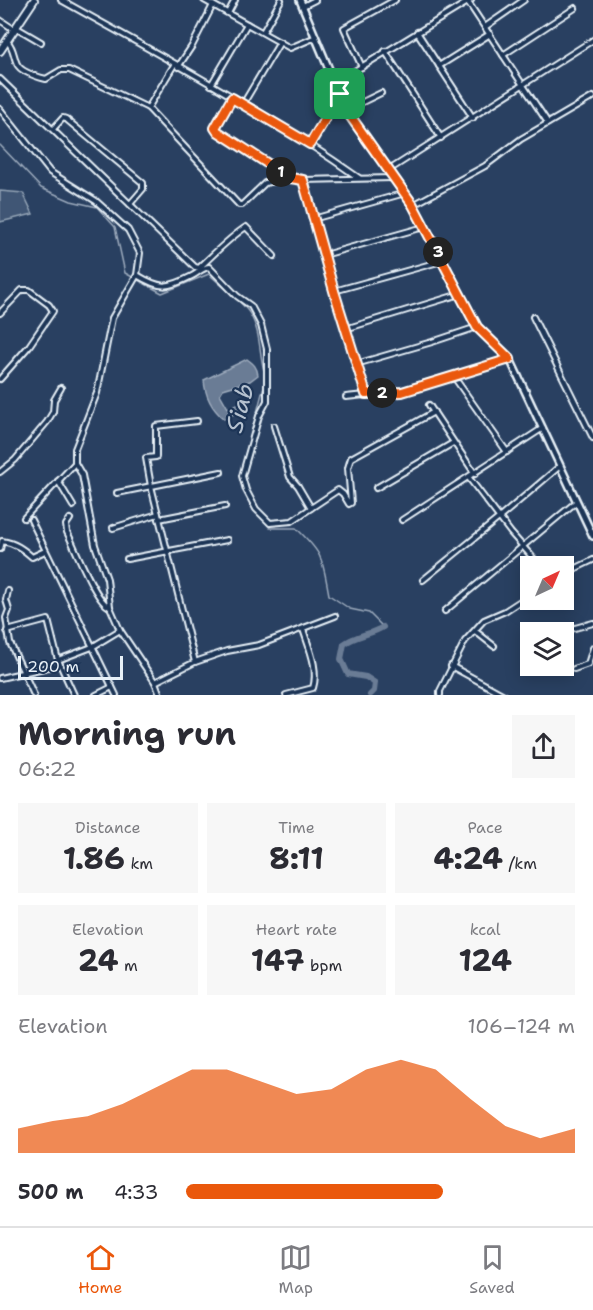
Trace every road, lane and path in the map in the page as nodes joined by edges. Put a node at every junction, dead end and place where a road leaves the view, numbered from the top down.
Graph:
1 (34, 0) edge
2 (60, 0) edge
3 (204, 0) edge
4 (235, 0) edge
5 (281, 0) edge
6 (315, 0) edge
7 (394, 0) edge
8 (524, 0) edge
9 (470, 1) edge
10 (301, 3) edge
11 (213, 5) junction
12 (575, 8) dead end
13 (228, 13) junction
14 (0, 20) edge
15 (247, 24) junction
16 (485, 27) junction
17 (16, 29) junction
18 (263, 32) junction
19 (417, 32) junction
20 (489, 34) junction
21 (316, 37) junction
22 (593, 40) edge
23 (8, 42) junction
24 (41, 42) dead end
25 (280, 42) junction
26 (0, 51) edge
27 (385, 51) junction
28 (503, 55) junction
29 (176, 66) junction
30 (439, 66) junction
31 (362, 68) junction
32 (0, 79) edge
33 (335, 82) junction
34 (212, 85) junction
35 (524, 85) junction
36 (381, 93) dead end
37 (340, 94) junction
38 (593, 97) edge
39 (232, 98) junction
40 (243, 104) junction
41 (148, 108) junction
42 (0, 109) edge
43 (346, 110) junction
44 (473, 118) junction
45 (548, 123) junction
46 (53, 129) junction
47 (441, 138) junction
48 (310, 144) junction
49 (389, 170) junction
50 (290, 178) junction
51 (359, 178) junction
52 (392, 178) junction
53 (303, 180) junction
54 (405, 192) junction
55 (130, 204) junction
56 (413, 205) junction
57 (313, 219) junction
58 (425, 226) junction
59 (324, 255) junction
60 (274, 256) dead end
61 (443, 261) junction
62 (205, 265) junction
63 (137, 275) junction
64 (334, 291) junction
65 (460, 294) junction
66 (0, 313) edge
67 (534, 317) dead end
68 (477, 327) junction
69 (345, 329) junction
70 (510, 359) junction
71 (356, 364) junction
72 (454, 377) junction
73 (0, 379) edge
74 (61, 387) dead end
75 (366, 394) junction
76 (346, 397) dead end
77 (429, 405) dead end
78 (434, 412) junction
79 (197, 421) dead end
80 (274, 426) dead end
81 (543, 428) junction
82 (593, 438) edge
83 (453, 443) junction
84 (507, 452) junction
85 (75, 463) junction
86 (560, 465) junction
87 (0, 472) edge
88 (221, 472) dead end
89 (475, 474) junction
90 (469, 478) junction
91 (58, 482) junction
92 (151, 486) junction
93 (376, 488) dead end
94 (117, 493) dead end
95 (576, 502) junction
96 (73, 506) dead end
97 (225, 506) dead end
98 (311, 508) junction
99 (158, 516) junction
100 (24, 518) dead end
101 (499, 518) junction
102 (70, 519) dead end
103 (31, 520) dead end
104 (402, 520) dead end
105 (113, 528) dead end
106 (593, 537) edge
107 (227, 540) dead end
108 (523, 547) junction
109 (0, 549) edge
110 (45, 551) junction
111 (167, 551) junction
112 (531, 556) edge
113 (127, 559) dead end
114 (593, 560) edge
115 (574, 569) edge
116 (423, 580) dead end
117 (8, 591) dead end
118 (520, 601) edge
119 (110, 607) junction
120 (445, 612) dead end
121 (335, 616) dead end
122 (593, 623) edge
123 (574, 628) edge
124 (303, 629) junction
125 (120, 630) junction
126 (7, 631) junction
127 (475, 631) junction
128 (92, 646) junction
129 (494, 646) dead end
130 (593, 648) edge
131 (58, 660) junction
132 (195, 662) junction
133 (451, 666) junction
134 (574, 669) dead end
135 (24, 673) junction
136 (0, 678) edge
137 (155, 682) junction
138 (112, 687) junction
139 (34, 695) edge
140 (74, 695) edge
141 (96, 695) edge
142 (116, 695) edge
143 (160, 695) edge
144 (286, 695) edge
145 (440, 695) edge
146 (504, 695) edge

1 - 17 main road
2 - 29 street
3 - 11 street
4 - 13 street
5 - 18 street
6 - 10 street
7 - 31 street
8 - 16 street
9 - 16 street
9 - 19 street
10 - 21 street
11 - 13 street
11 - 29 street
12 - 28 street
13 - 15 street
14 - 17 street
15 - 18 street
15 - 34 street
16 - 20 street
17 - 23 main road
17 - 24 street
18 - 25 street
19 - 27 street
19 - 30 street
20 - 28 street
20 - 30 street
21 - 25 street
21 - 33 street
22 - 35 street
23 - 26 main road
23 - 41 street
25 - 40 street
27 - 31 street
27 - 47 street
28 - 35 street
29 - 34 street
29 - 41 street
30 - 44 street
31 - 33 street
32 - 46 street
33 - 37 street
34 - 39 street
35 - 44 street
35 - 45 street
36 - 43 street
37 - 43 street
37 - 48 street
38 - 45 street
39 - 40 street
39 - 50 street
40 - 48 street
41 - 50 street
42 - 63 street
43 - 49 street
44 - 47 street
45 - 56 street
46 - 55 street
46 - 55 street
47 - 49 street
48 - 51 street
49 - 52 street
50 - 53 street
51 - 52 street
51 - 53 street
52 - 54 street
53 - 57 street
54 - 56 street
54 - 57 street
55 - 62 street
56 - 58 street
57 - 59 street
58 - 59 street
58 - 61 street
59 - 64 street
60 - 62 street
61 - 64 street
61 - 65 street
62 - 63 street
62 - 98 street
63 - 85 street
64 - 69 street
65 - 68 street
65 - 69 street
66 - 73 street
67 - 82 street
68 - 70 street
68 - 71 street
69 - 71 street
70 - 72 street
70 - 81 street
71 - 75 street
72 - 75 street
72 - 84 street
74 - 87 street
75 - 76 street
77 - 78 street
78 - 83 street
78 - 98 street
79 - 92 street
80 - 98 street
81 - 84 street
81 - 86 street
83 - 89 street
83 - 93 street
84 - 89 street
85 - 91 street
85 - 119 street
86 - 95 street
86 - 101 street
88 - 92 street
89 - 90 street
90 - 101 street
90 - 104 street
91 - 96 street
91 - 100 street
92 - 94 street
92 - 99 street
95 - 106 street
95 - 108 street
97 - 99 street
99 - 105 street
99 - 111 street
101 - 108 street
101 - 116 street
102 - 119 street
103 - 110 street
107 - 111 street
108 - 112 street
108 - 120 street
109 - 110 street
110 - 128 street
111 - 113 street
111 - 132 street
114 - 115 street
117 - 126 street
118 - 127 street
119 - 125 street
121 - 124 street
122 - 123 street
124 - 132 street
124 - 144 street
125 - 128 street
125 - 137 street
126 - 131 street
126 - 135 street
127 - 129 street
127 - 133 street
128 - 131 street
128 - 138 street
130 - 134 street
131 - 135 street
131 - 140 street
132 - 137 street
133 - 145 street
133 - 146 street
135 - 136 street
135 - 139 street
137 - 143 street
138 - 141 street
138 - 142 street

